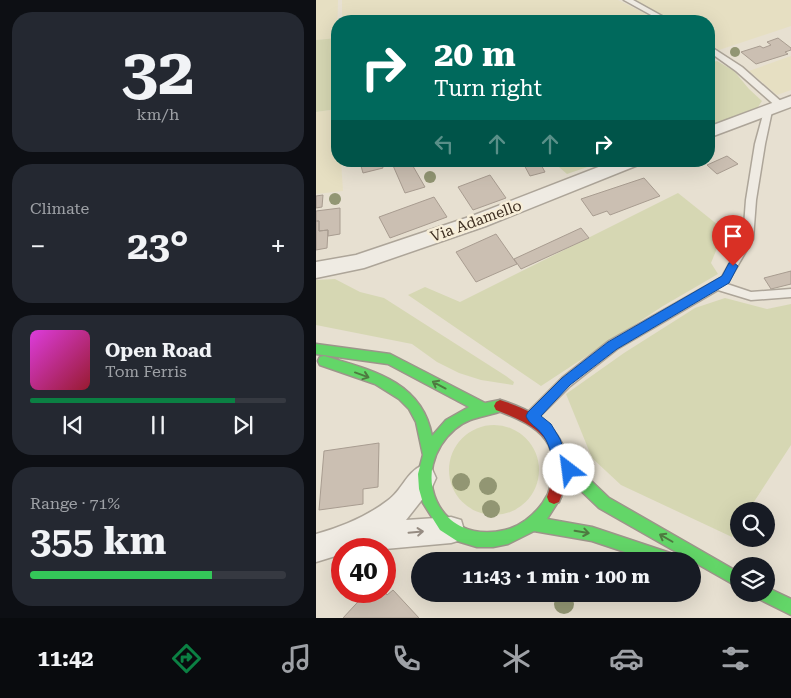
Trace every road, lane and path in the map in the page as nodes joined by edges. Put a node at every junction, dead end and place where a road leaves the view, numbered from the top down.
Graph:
1 (628, 0) edge
2 (656, 15) edge
3 (715, 52) edge
4 (780, 106) edge
5 (715, 130) edge
6 (617, 167) edge
7 (316, 270) edge
8 (715, 285) junction
9 (791, 293) edge
10 (316, 348) edge
11 (316, 358) edge
12 (482, 408) junction
13 (532, 416) junction
14 (428, 452) junction
15 (560, 461) junction
16 (423, 478) junction
17 (534, 524) junction
18 (451, 530) junction
19 (350, 538) joint
20 (331, 544) edge
21 (316, 548) edge
22 (646, 552) edge
23 (701, 571) edge
24 (730, 577) edge
25 (730, 580) edge
26 (775, 600) edge
27 (791, 608) edge

1 - 2 lane
3 - 4 lane
4 - 5 street
4 - 8 lane
6 - 7 street, Via Adamello
8 - 9 lane
8 - 13 lane
12 -> 10 street
11 -> 14 street
12 - 13 street
12 - 14 street
13 - 15 street
14 - 16 street
15 - 17 street
24 -> 15 street
16 - 18 street
16 - 19 street
17 - 18 street
17 -> 22 street
19 -> 18 street
20 - 21 street
23 - 25 street
26 - 27 street

